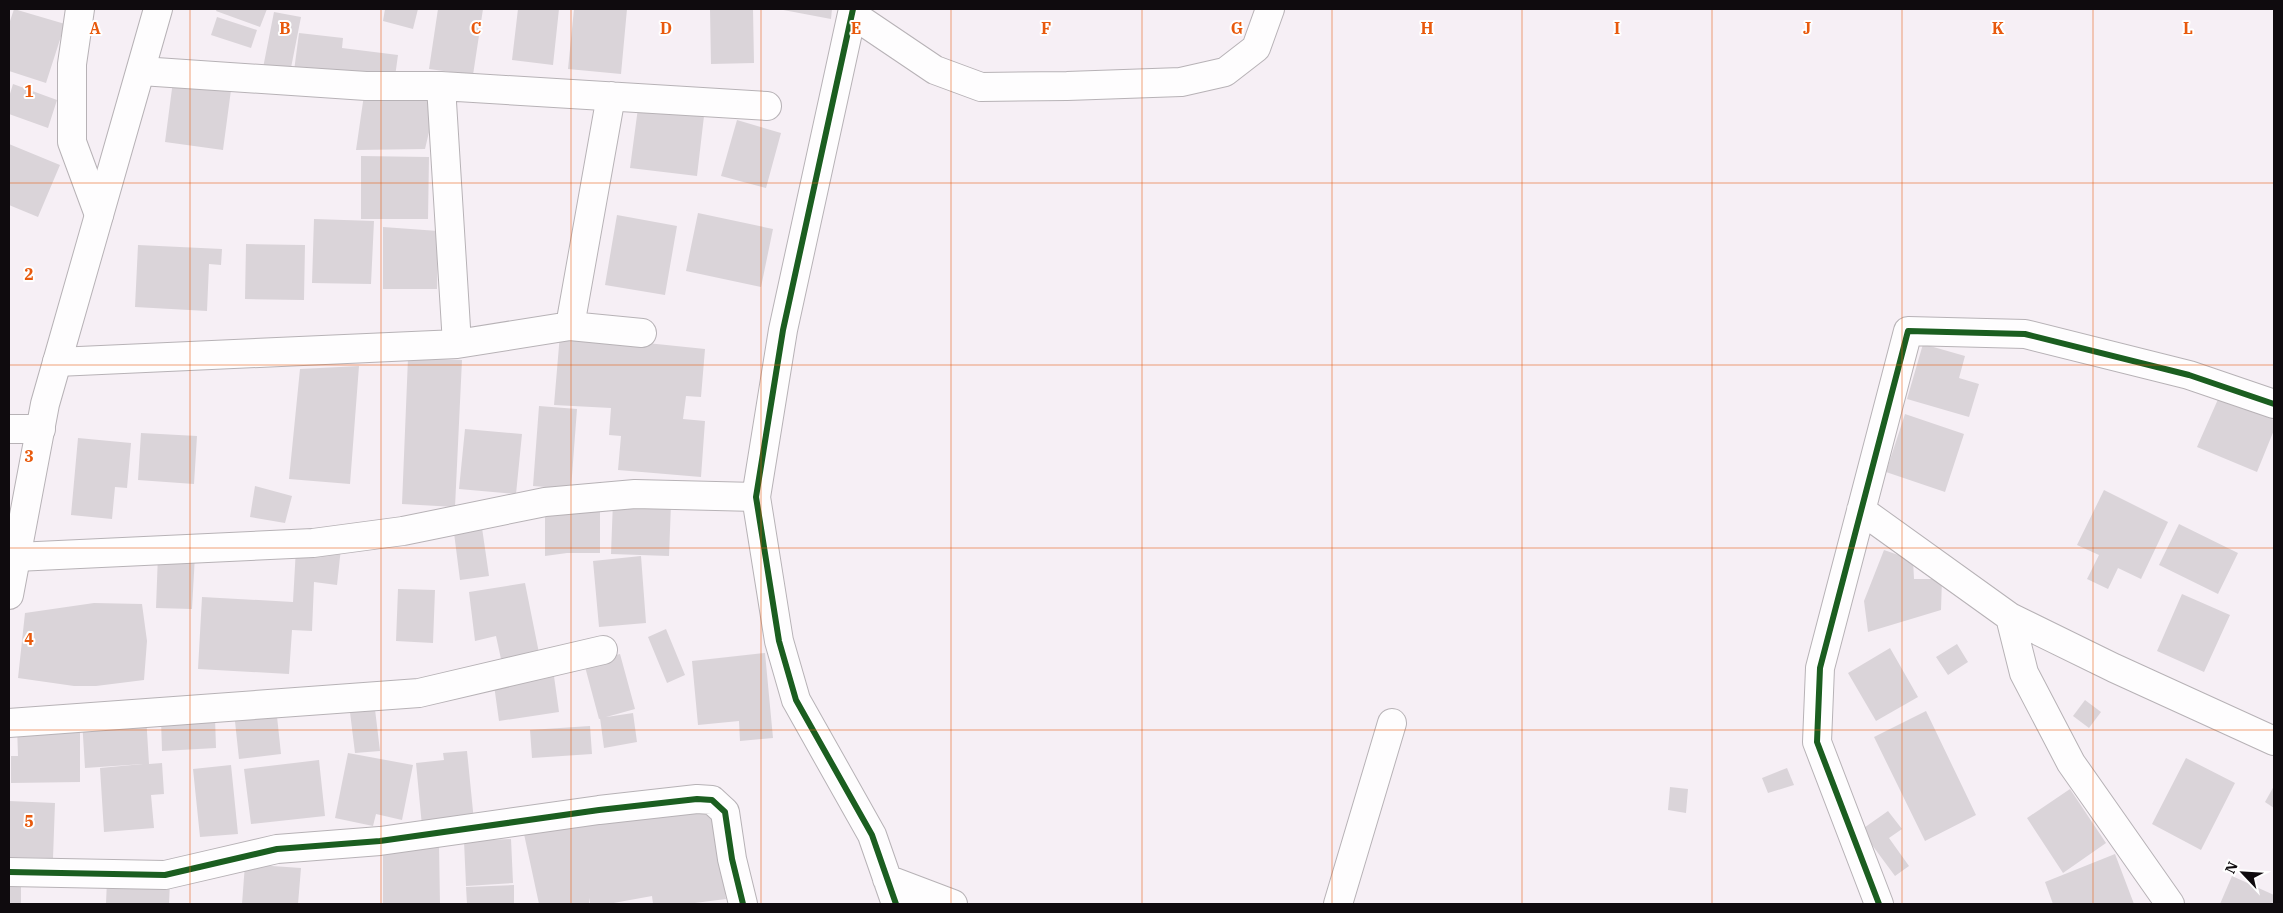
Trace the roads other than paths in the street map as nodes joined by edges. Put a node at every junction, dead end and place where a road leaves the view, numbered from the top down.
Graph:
1 (80, 9) edge
2 (158, 9) edge
3 (1270, 9) edge
4 (853, 11) edge
5 (140, 71) junction
6 (441, 86) junction
7 (611, 96) junction
8 (768, 106) dead end
9 (99, 215) junction
10 (570, 326) junction
11 (642, 334) dead end
12 (457, 344) junction
13 (57, 362) junction
14 (2274, 404) edge
15 (9, 429) edge
16 (40, 429) junction
17 (756, 497) junction
18 (1861, 510) junction
19 (16, 557) junction
20 (9, 595) edge
21 (2010, 617) junction
22 (603, 650) dead end
23 (9, 723) edge
24 (1392, 723) dead end
25 (2274, 741) edge
26 (9, 872) edge
27 (892, 892) edge
28 (743, 904) edge
29 (953, 904) edge
30 (1338, 904) edge
31 (1879, 904) edge
32 (2170, 904) edge

1 - 9 street
2 - 5 street
3 - 4 street
4 - 17 street
5 - 6 street
5 - 9 street
6 - 7 street
6 - 12 street
7 - 8 street
7 - 10 street
9 - 13 street
10 - 11 street
10 - 12 street
12 - 13 street
13 - 16 street
14 - 18 street
15 - 16 street
16 - 19 street
17 - 19 street
17 - 27 street
18 - 21 street
18 - 31 street
19 - 20 street
21 - 25 street
21 - 32 street
22 - 23 street
24 - 30 street
26 - 28 street
27 - 29 street

